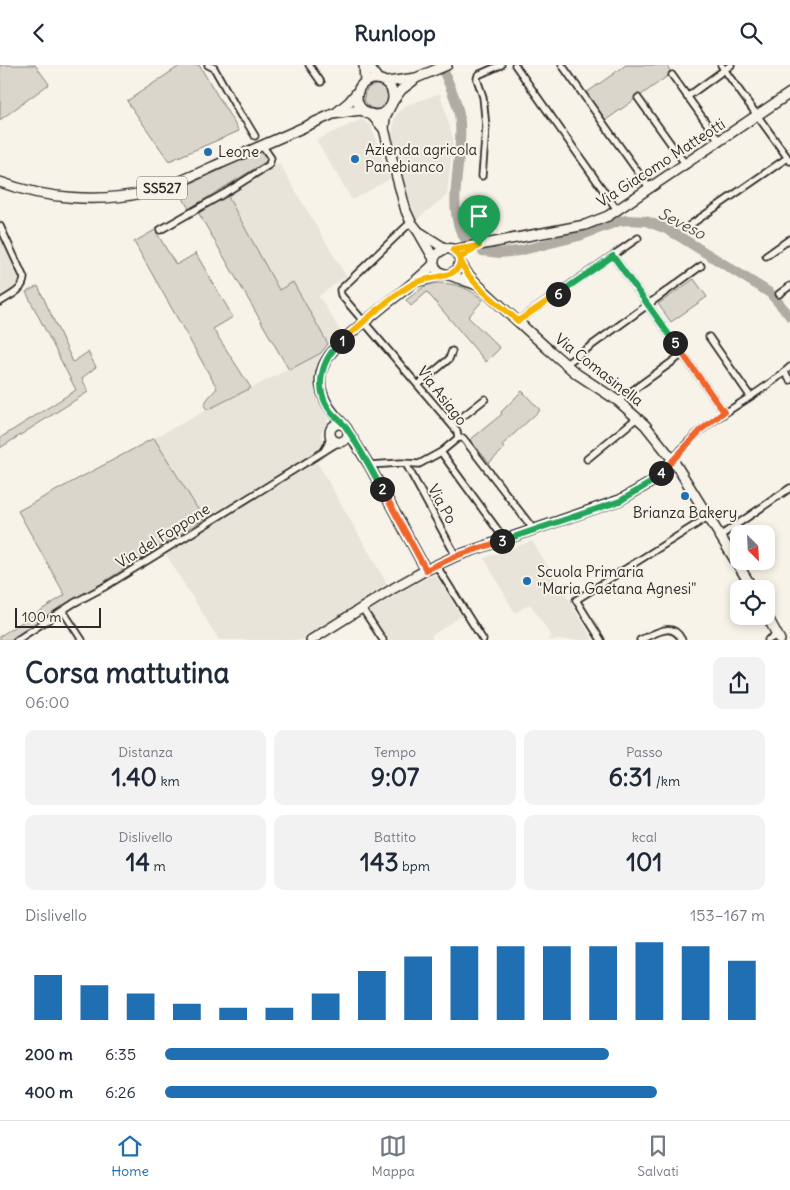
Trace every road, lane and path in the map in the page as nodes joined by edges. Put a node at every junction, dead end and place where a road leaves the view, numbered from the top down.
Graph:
1 (309, 65) edge
2 (364, 65) edge
3 (368, 65) edge
4 (447, 65) edge
5 (501, 65) edge
6 (515, 65) edge
7 (562, 65) edge
8 (731, 65) edge
9 (212, 66) edge
10 (723, 68) edge
11 (672, 75) dead end
12 (377, 78) junction
13 (416, 78) junction
14 (321, 82) dead end
15 (365, 82) junction
16 (386, 82) junction
17 (358, 91) junction
18 (790, 93) edge
19 (687, 97) junction
20 (638, 98) dead end
21 (391, 105) junction
22 (367, 112) junction
23 (334, 114) junction
24 (758, 116) junction
25 (384, 129) junction
26 (255, 136) dead end
27 (720, 142) junction
28 (262, 145) junction
29 (789, 159) edge
30 (686, 165) junction
31 (482, 176) dead end
32 (0, 182) edge
33 (650, 189) junction
34 (618, 211) junction
35 (411, 222) junction
36 (690, 225) dead end
37 (0, 226) edge
38 (160, 230) dead end
39 (418, 231) junction
40 (638, 238) dead end
41 (790, 239) edge
42 (475, 247) junction
43 (450, 249) junction
44 (613, 256) junction
45 (766, 256) dead end
46 (460, 260) junction
47 (434, 261) junction
48 (701, 266) dead end
49 (446, 274) junction
50 (416, 282) junction
51 (479, 286) junction
52 (790, 286) edge
53 (779, 294) dead end
54 (0, 302) edge
55 (648, 305) junction
56 (518, 321) junction
57 (363, 322) junction
58 (709, 337) dead end
59 (452, 351) dead end
60 (684, 354) junction
61 (566, 364) junction
62 (790, 367) edge
63 (784, 372) junction
64 (790, 380) edge
65 (418, 385) junction
66 (750, 396) junction
67 (485, 399) dead end
68 (618, 401) junction
69 (330, 412) junction
70 (724, 412) junction
71 (637, 418) junction
72 (452, 425) junction
73 (346, 428) junction
74 (331, 431) junction
75 (458, 438) junction
76 (341, 442) junction
77 (357, 445) junction
78 (323, 453) junction
79 (441, 453) junction
80 (587, 459) dead end
81 (673, 460) junction
82 (406, 464) junction
83 (369, 465) junction
84 (790, 488) edge
85 (708, 517) junction
86 (534, 530) junction
87 (720, 536) junction
88 (505, 541) junction
89 (456, 556) junction
90 (436, 565) junction
91 (426, 570) junction
92 (449, 573) dead end
93 (443, 577) junction
94 (747, 580) edge
95 (362, 607) junction
96 (63, 611) junction
97 (772, 625) edge
98 (779, 638) edge
99 (17, 640) edge
100 (82, 640) edge
101 (312, 640) edge
102 (383, 640) edge
103 (483, 640) edge
104 (601, 640) edge
105 (640, 640) edge
106 (682, 640) edge
107 (768, 640) edge

1 - 14 street
2 - 15 street
3 - 12 street
4 - 13 street, SS527
5 - 31 street
6 - 34 street
7 - 33 street
8 - 10 street
9 - 26 street
10 - 19 street
10 - 24 street
11 - 19 street
12 - 15 street
12 - 16 street
13 - 16 street, SS527
13 - 21 street, SS527
15 - 17 street, SS527
16 - 21 street
17 - 22 street
17 - 23 street, SS527
18 - 24 street, Via Giacomo Matteotti
19 - 27 street
20 - 30 street
21 - 22 street, SS527
21 - 25 street
22 - 23 street, SS527
22 - 25 street
23 - 28 street, SS527
24 - 27 street, Via Giacomo Matteotti
24 - 29 street
25 - 35 street
27 - 30 street, Via Giacomo Matteotti
28 - 32 street, SS527
28 - 38 street
29 - 36 street
30 - 33 street, Via Giacomo Matteotti
33 - 34 street, Via Giacomo Matteotti
34 - 42 street, Via Giacomo Matteotti
35 - 39 street
35 - 57 street, Via Asiago
37 - 54 street
39 - 43 street
39 - 47 street
40 - 44 street
41 - 45 street
42 - 43 street, Via Giacomo Matteotti
42 - 46 street, Via Giacomo Matteotti
43 - 46 street
43 - 47 street
44 - 55 street
44 - 56 street
46 - 49 street
46 - 51 street, Via Comasinella
47 - 49 street
47 - 50 street
48 - 55 street
49 - 50 street
49 - 51 street, Via Comasinella
50 - 57 street
51 - 56 street, Via Comasinella
52 - 53 street
55 - 60 street
55 - 61 street
56 - 61 street, Via Comasinella
57 - 65 street, Via Asiago
57 - 69 street
58 - 66 street
59 - 65 street
60 - 68 street
60 - 70 street
61 - 68 street, Via Comasinella
62 - 63 street
63 - 64 street
63 - 66 street
65 - 72 street, Via Asiago
66 - 70 street
67 - 72 street
68 - 71 street, Via Comasinella
69 - 73 street
69 - 74 street
70 - 81 street
71 - 80 street
71 - 81 street, Via Comasinella
72 - 75 street, Via Asiago
73 - 74 street
73 - 76 street
73 - 77 street
74 - 76 street
74 - 78 street
75 - 79 street
75 - 86 street, Via Asiago
76 - 77 street
76 - 78 street, Via del Foppone
77 - 83 street
78 - 96 street, Via del Foppone
79 - 82 street
79 - 88 street
81 - 85 street, Via Comasinella
81 - 86 street
82 - 83 street
82 - 89 street, Via Po
83 - 91 street
84 - 87 street
85 - 87 street, Via Comasinella
85 - 104 street
86 - 88 street
87 - 94 street, Via Comasinella
88 - 89 street
89 - 90 street
90 - 91 street
90 - 93 street
91 - 95 street
92 - 93 street
93 - 103 street
95 - 101 street
95 - 102 street
96 - 99 street, Via del Foppone
96 - 100 street
97 - 98 street
98 - 107 street
105 - 106 street

